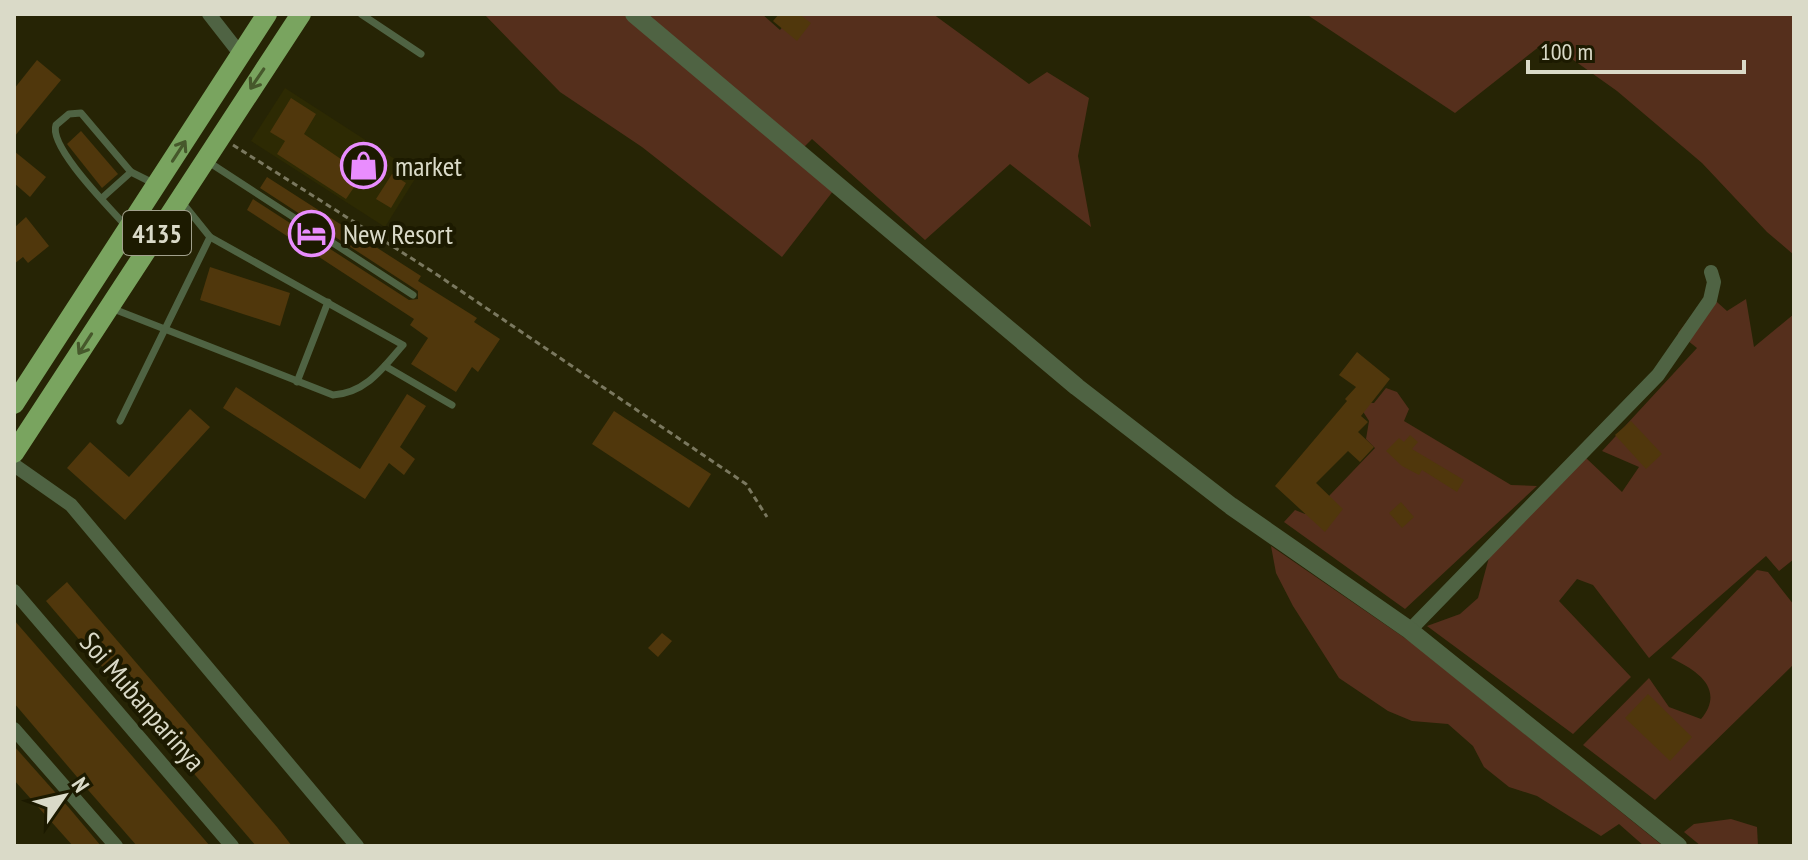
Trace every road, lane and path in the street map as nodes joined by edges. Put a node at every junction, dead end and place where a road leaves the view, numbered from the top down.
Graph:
1 (209, 14) edge
2 (267, 14) edge
3 (301, 14) edge
4 (361, 14) edge
5 (634, 14) edge
6 (421, 54) dead end
7 (241, 55) junction
8 (220, 136) junction
9 (205, 160) junction
10 (131, 172) junction
11 (157, 184) junction
12 (102, 198) junction
13 (179, 200) junction
14 (128, 229) junction
15 (210, 237) junction
16 (1711, 272) dead end
17 (413, 295) dead end
18 (328, 302) junction
19 (109, 308) junction
20 (165, 330) junction
21 (385, 366) junction
22 (297, 382) junction
23 (15, 401) edge
24 (452, 405) dead end
25 (38, 416) junction
26 (120, 421) dead end
27 (14, 453) edge
28 (14, 465) edge
29 (767, 517) dead end
30 (14, 591) edge
31 (1410, 630) junction
32 (14, 729) edge
33 (116, 846) edge
34 (232, 846) edge
35 (357, 846) edge
36 (1678, 846) edge

1 - 7 street
2 - 7 main road, 4135
3 -> 8 main road, 4135
4 - 6 lane
5 - 31 street
11 -> 7 main road, 4135
8 - 9 main road, 4135
8 - 29 path
9 - 13 main road, 4135
9 - 17 lane
10 - 11 lane
10 - 12 lane
10 - 12 lane
11 - 14 main road, 4135
12 - 14 lane
13 - 15 lane
13 - 19 main road, 4135
14 - 23 main road, 4135
15 - 18 lane
15 - 20 lane
16 - 31 street
18 - 21 lane
18 - 22 lane
19 - 20 lane
19 -> 25 main road, 4135
20 - 22 lane
20 - 26 lane
21 - 22 lane
21 - 24 lane
23 - 25 street
25 - 27 main road, 4135
28 - 35 street
30 - 34 street, Soi Mubanparinya
31 - 36 street
32 - 33 street

